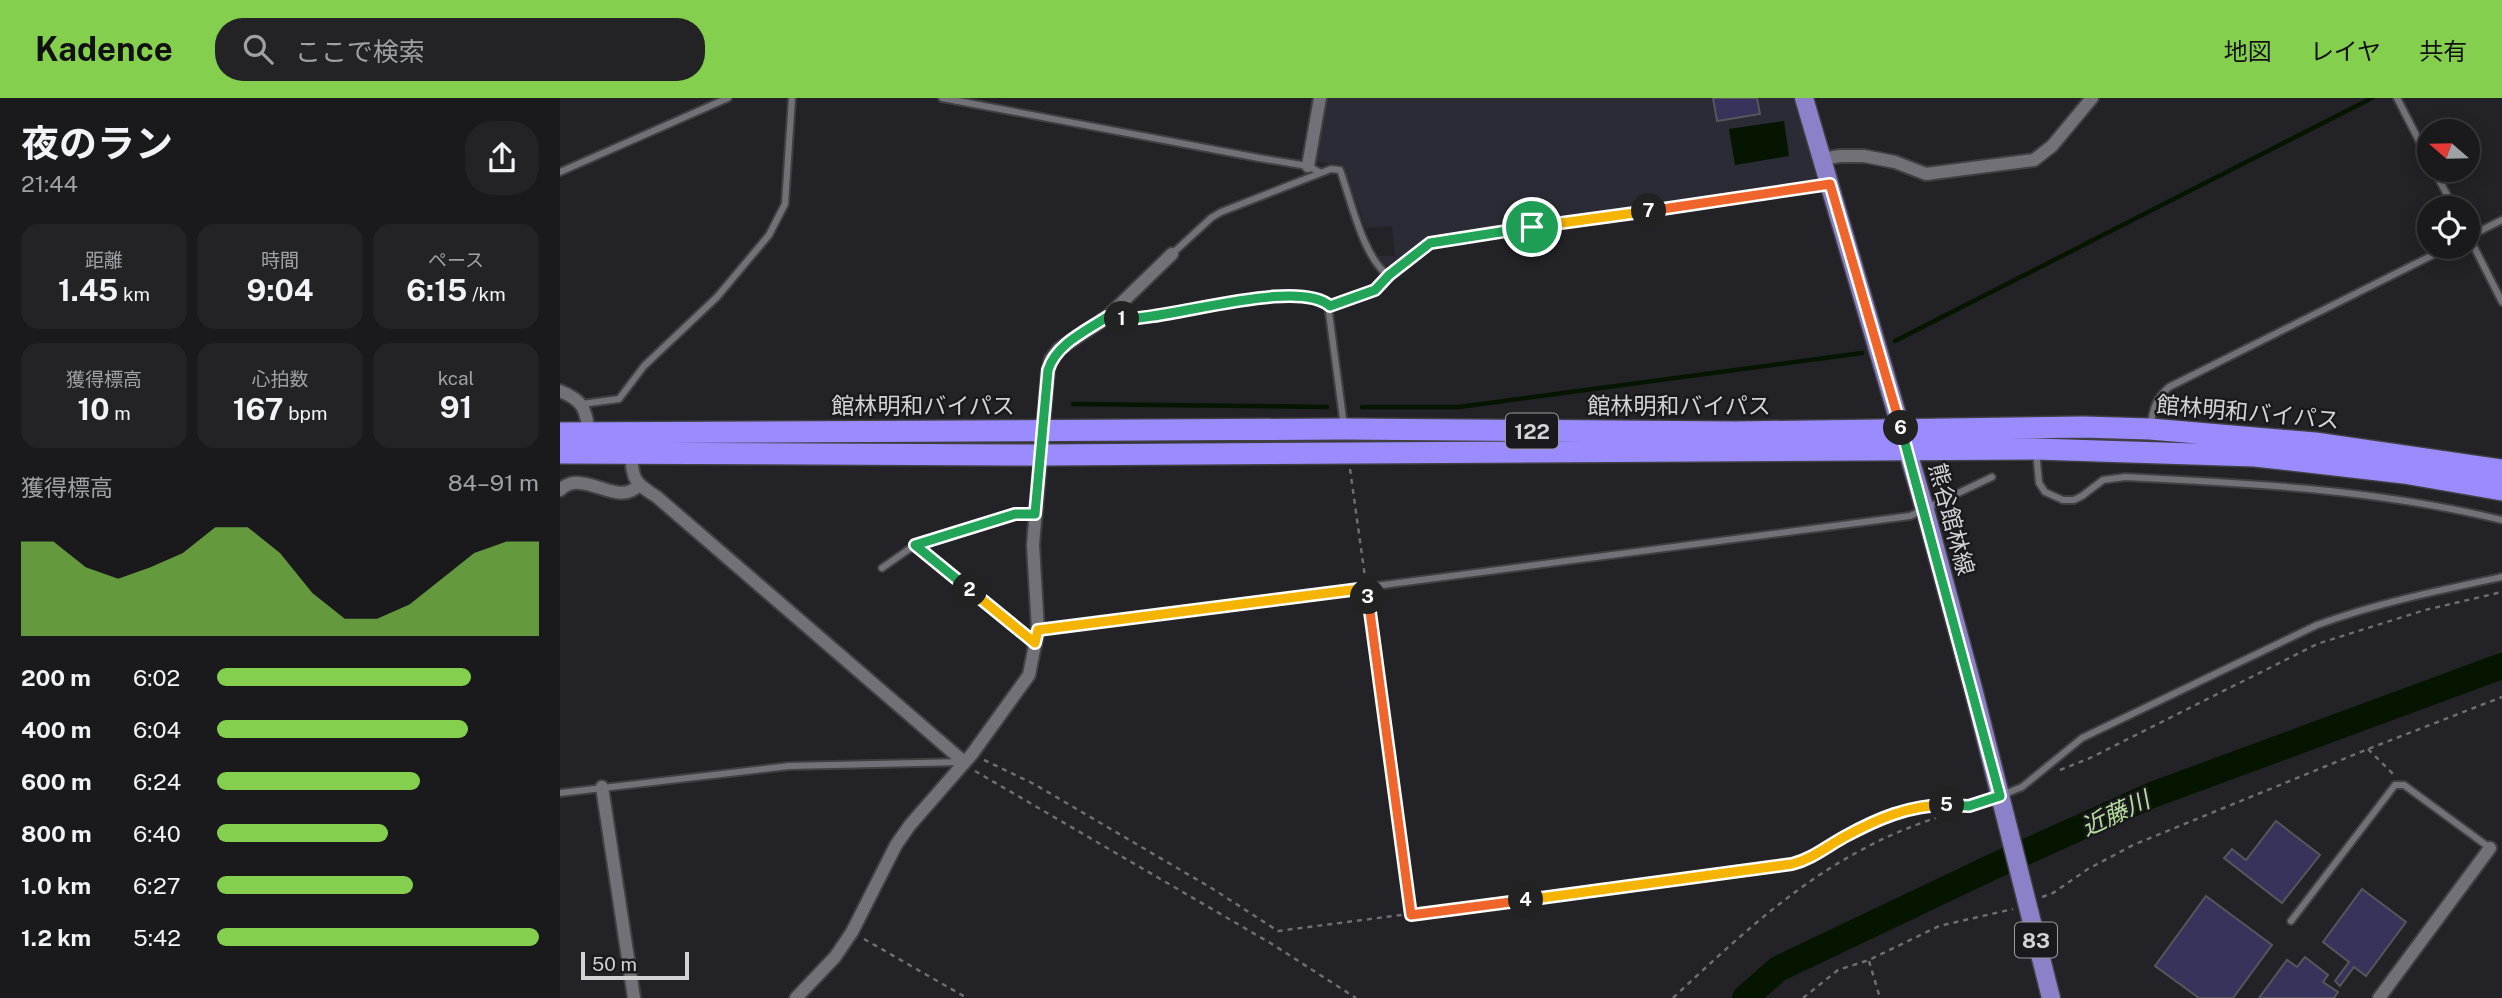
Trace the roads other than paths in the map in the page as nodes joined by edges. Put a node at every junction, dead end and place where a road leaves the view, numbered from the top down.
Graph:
1 (728, 98) edge
2 (792, 98) edge
3 (942, 98) edge
4 (1320, 98) edge
5 (1804, 98) edge
6 (2092, 98) edge
7 (2397, 98) edge
8 (2417, 137) edge
9 (1822, 159) junction
10 (1313, 169) junction
11 (560, 172) edge
12 (1830, 184) junction
13 (2502, 220) edge
14 (2480, 230) edge
15 (1172, 254) joint
16 (2425, 259) edge
17 (2480, 259) edge
18 (1389, 275) junction
19 (2502, 302) edge
20 (560, 391) edge
21 (582, 404) junction
22 (1901, 428) junction
23 (1345, 429) junction
24 (2150, 429) junction
25 (1044, 431) junction
26 (560, 433) edge
27 (589, 433) junction
28 (2036, 449) junction
29 (1908, 450) junction
30 (560, 453) edge
31 (631, 453) junction
32 (1041, 455) junction
33 (2502, 470) edge
34 (1992, 477) dead end
35 (639, 485) junction
36 (560, 490) edge
37 (2502, 490) edge
38 (1925, 510) junction
39 (1035, 514) junction
40 (2502, 520) edge
41 (915, 545) junction
42 (882, 568) dead end
43 (2502, 577) edge
44 (1037, 637) junction
45 (968, 758) junction
46 (602, 787) junction
47 (560, 793) edge
48 (2000, 796) junction
49 (2490, 848) joint
50 (2291, 921) dead end
51 (634, 998) edge
52 (796, 998) edge
53 (2051, 998) edge
54 (2379, 998) edge

1 - 11 lane
2 - 21 lane
3 - 10 lane
4 - 10 street
5 - 9 main road, 熊谷館林線 / 83
6 - 9 street
7 - 8 lane
9 - 12 main road, 熊谷館林線 / 83
10 - 15 lane
10 - 18 lane
12 - 18 lane
12 - 22 main road, 熊谷館林線 / 83
13 - 14 lane
15 - 25 street
16 - 24 lane
17 - 19 lane
18 - 23 lane
20 - 21 street
21 - 27 street
22 - 23 highway, 館林明和バイパス / 122
22 - 24 highway, 館林明和バイパス / 122
22 - 29 main road, 熊谷館林線 / 83
23 - 25 highway, 館林明和バイパス / 122
24 - 33 highway, 館林明和バイパス / 122
25 - 27 highway, 館林明和バイパス / 122
25 - 32 street
26 - 27 highway, 館林明和バイパス / 122
28 - 29 highway, 館林明和バイパス / 122
28 - 37 highway, 館林明和バイパス / 122
28 - 40 lane
29 - 32 highway, 館林明和バイパス / 122
29 - 38 main road, 熊谷館林線 / 83
30 - 31 highway, 館林明和バイパス / 122
31 - 32 highway, 館林明和バイパス / 122
31 - 35 street
32 - 39 street
34 - 38 lane
35 - 36 street
35 - 45 street
38 - 44 lane
38 - 48 main road, 熊谷館林線 / 83
39 - 41 lane
39 - 44 street
41 - 42 lane
41 - 44 lane
43 - 48 lane
44 - 45 street
45 - 46 lane
45 - 52 street
46 - 47 lane
46 - 51 street
48 - 53 main road, 熊谷館林線 / 83
49 - 50 lane
49 - 54 street

